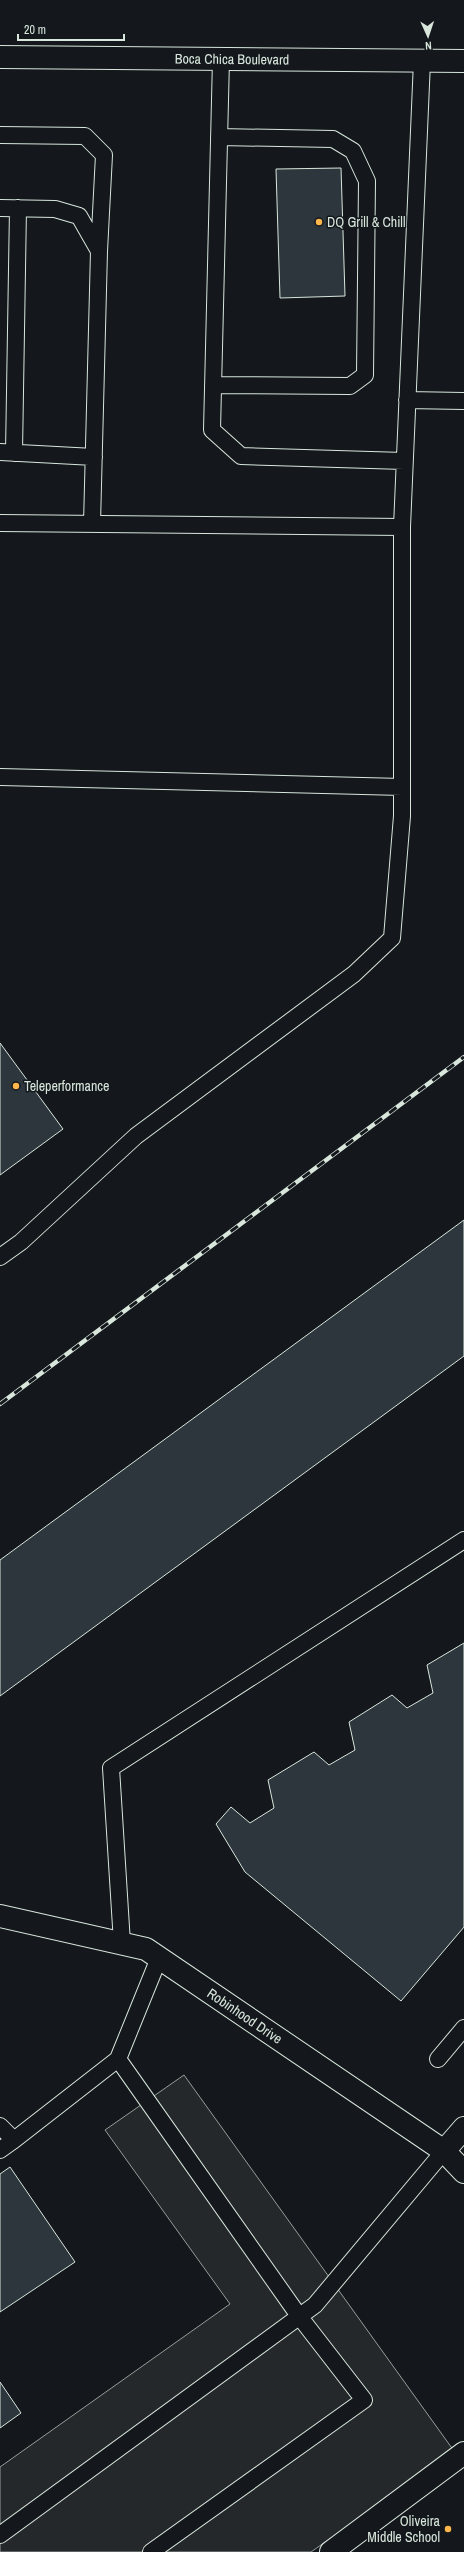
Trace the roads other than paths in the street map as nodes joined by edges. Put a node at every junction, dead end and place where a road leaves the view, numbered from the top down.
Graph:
1 (0, 57) edge
2 (221, 59) junction
3 (422, 60) junction
4 (464, 61) edge
5 (0, 135) edge
6 (219, 137) junction
7 (0, 208) edge
8 (18, 208) junction
9 (99, 251) junction
10 (213, 384) junction
11 (407, 400) junction
12 (464, 401) edge
13 (7, 453) edge
14 (94, 457) junction
15 (404, 461) junction
16 (0, 523) edge
17 (92, 524) junction
18 (402, 527) junction
19 (0, 777) edge
20 (402, 787) junction
21 (0, 1257) edge
22 (464, 1540) edge
23 (0, 1916) edge
24 (122, 1943) junction
25 (159, 1958) junction
26 (464, 2028) edge
27 (118, 2059) junction
28 (438, 2059) dead end
29 (0, 2126) edge
30 (464, 2128) edge
31 (14, 2140) junction
32 (0, 2150) edge
33 (444, 2151) junction
34 (464, 2172) edge
35 (299, 2316) junction
36 (464, 2453) edge
37 (0, 2534) edge
38 (151, 2552) edge
39 (332, 2552) edge

1 - 2 street, Boca Chica Boulevard
2 - 3 street, Boca Chica Boulevard
2 - 6 lane
3 - 4 street, Boca Chica Boulevard
3 - 11 lane
5 - 9 lane
6 - 10 lane
6 - 10 lane
7 - 8 lane
8 - 9 lane
8 - 13 lane
9 - 14 lane
10 - 15 lane
11 - 12 lane
11 - 15 lane
13 - 14 lane
14 - 17 lane
15 - 18 lane
16 - 17 lane
17 - 18 lane
18 - 20 lane
19 - 20 lane
20 - 21 lane
22 - 24 lane
23 - 24 street, Robinhood Drive
24 - 25 street, Robinhood Drive
25 - 27 lane
25 - 33 street, Robinhood Drive
26 - 28 lane
27 - 31 lane
27 - 35 lane
29 - 31 lane
30 - 33 street
31 - 32 lane
33 - 34 street, Robinhood Drive
33 - 35 lane
35 - 37 lane
35 - 38 lane
36 - 39 street

